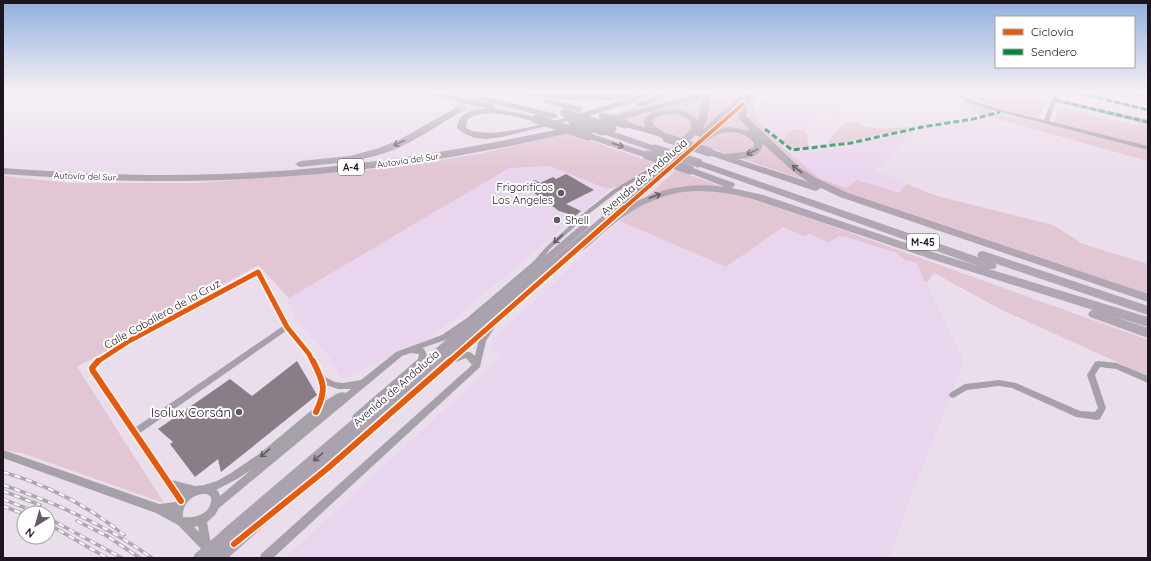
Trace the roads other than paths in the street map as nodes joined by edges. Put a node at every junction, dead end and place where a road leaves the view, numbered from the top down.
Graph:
1 (445, 117) tunnel mouth
2 (464, 117) edge
3 (527, 117) edge
4 (529, 117) edge
5 (557, 117) edge
6 (575, 117) edge
7 (578, 117) edge
8 (600, 117) edge
9 (603, 117) edge
10 (619, 117) edge
11 (651, 117) edge
12 (689, 117) edge
13 (704, 117) edge
14 (719, 117) edge
15 (727, 117) edge
16 (743, 117) edge
17 (1028, 117) edge
18 (1048, 117) edge
19 (1128, 117) edge
20 (536, 119) junction
21 (1046, 122) junction
22 (1148, 122) edge
23 (699, 142) junction
24 (657, 146) junction
25 (1148, 148) edge
26 (669, 159) junction
27 (700, 161) junction
28 (3, 166) edge
29 (656, 166) junction
30 (3, 171) edge
31 (207, 172) junction
32 (908, 248) junction
33 (577, 249) junction
34 (536, 263) junction
35 (524, 278) junction
36 (1148, 299) edge
37 (490, 307) junction
38 (1148, 311) edge
39 (470, 320) junction
40 (496, 320) junction
41 (1148, 321) edge
42 (287, 327) junction
43 (1148, 333) edge
44 (407, 351) junction
45 (477, 365) junction
46 (322, 379) junction
47 (430, 379) junction
48 (1148, 380) edge
49 (366, 382) junction
50 (953, 395) dead end
51 (316, 412) junction
52 (134, 432) junction
53 (338, 439) junction
54 (3, 454) edge
55 (170, 484) junction
56 (201, 490) junction
57 (180, 504) junction
58 (216, 504) junction
59 (159, 509) junction
60 (202, 519) junction
61 (180, 521) junction
62 (230, 540) junction
63 (203, 552) edge
64 (217, 558) edge
65 (265, 558) edge

1 -> 31 highway
2 - 6 highway
3 - 20 highway
4 - 20 highway
5 - 24 highway, M-45, bridge
7 - 24 highway, M-45, bridge
8 - 31 highway, Autovía del Sur / A-4
9 - 24 highway, bridge
10 - 30 highway, Autovía del Sur / A-4, bridge
11 - 24 highway
12 - 26 highway
13 - 26 highway
14 - 26 highway
15 - 23 street, Avenida de Andalucía
36 -> 16 highway
17 - 21 street
18 - 21 street
19 - 22 street
20 -> 24 highway, bridge
21 - 25 street
23 -> 27 highway
23 - 33 street, Avenida de Andalucía
24 - 27 highway, bridge
24 - 27 highway, M-45
26 - 29 main road, Avenida de Andalucía
26 - 62 main road, Avenida de Andalucía
27 - 32 highway
27 - 36 highway
27 - 38 highway, M-45
27 - 41 highway, M-45
28 - 31 highway, Autovía del Sur / A-4
29 -> 34 street
29 - 35 main road, Avenida de Andalucía
33 -> 32 highway
32 - 41 highway
32 - 43 highway
33 - 40 street, Avenida de Andalucía
34 - 35 street
34 - 39 street
35 - 37 main road, Avenida de Andalucía
37 - 39 street
37 - 53 main road, Avenida de Andalucía
39 - 44 street
40 - 45 street
40 - 47 street
42 - 46 street
42 - 52 street
42 - 52 street, Calle Caballero de la Cruz
44 - 49 street
44 - 53 street
45 - 47 street
45 - 65 street
46 - 49 street
46 - 51 street
47 - 62 street
48 - 50 street
49 - 51 street
49 - 58 street
51 -> 56 street
52 - 55 street, Calle Caballero de la Cruz
53 -> 62 main road, Avenida de Andalucía
54 - 59 street
55 - 56 street
55 - 57 street, Calle Caballero de la Cruz
56 - 57 street
56 - 58 street
57 - 59 street
57 - 61 street
58 - 60 street
59 - 61 street
60 - 61 street
60 - 63 street
61 - 63 street
62 - 63 main road, Avenida de Andalucía, bridge
62 - 64 main road, Avenida de Andalucía
63 - 64 street

